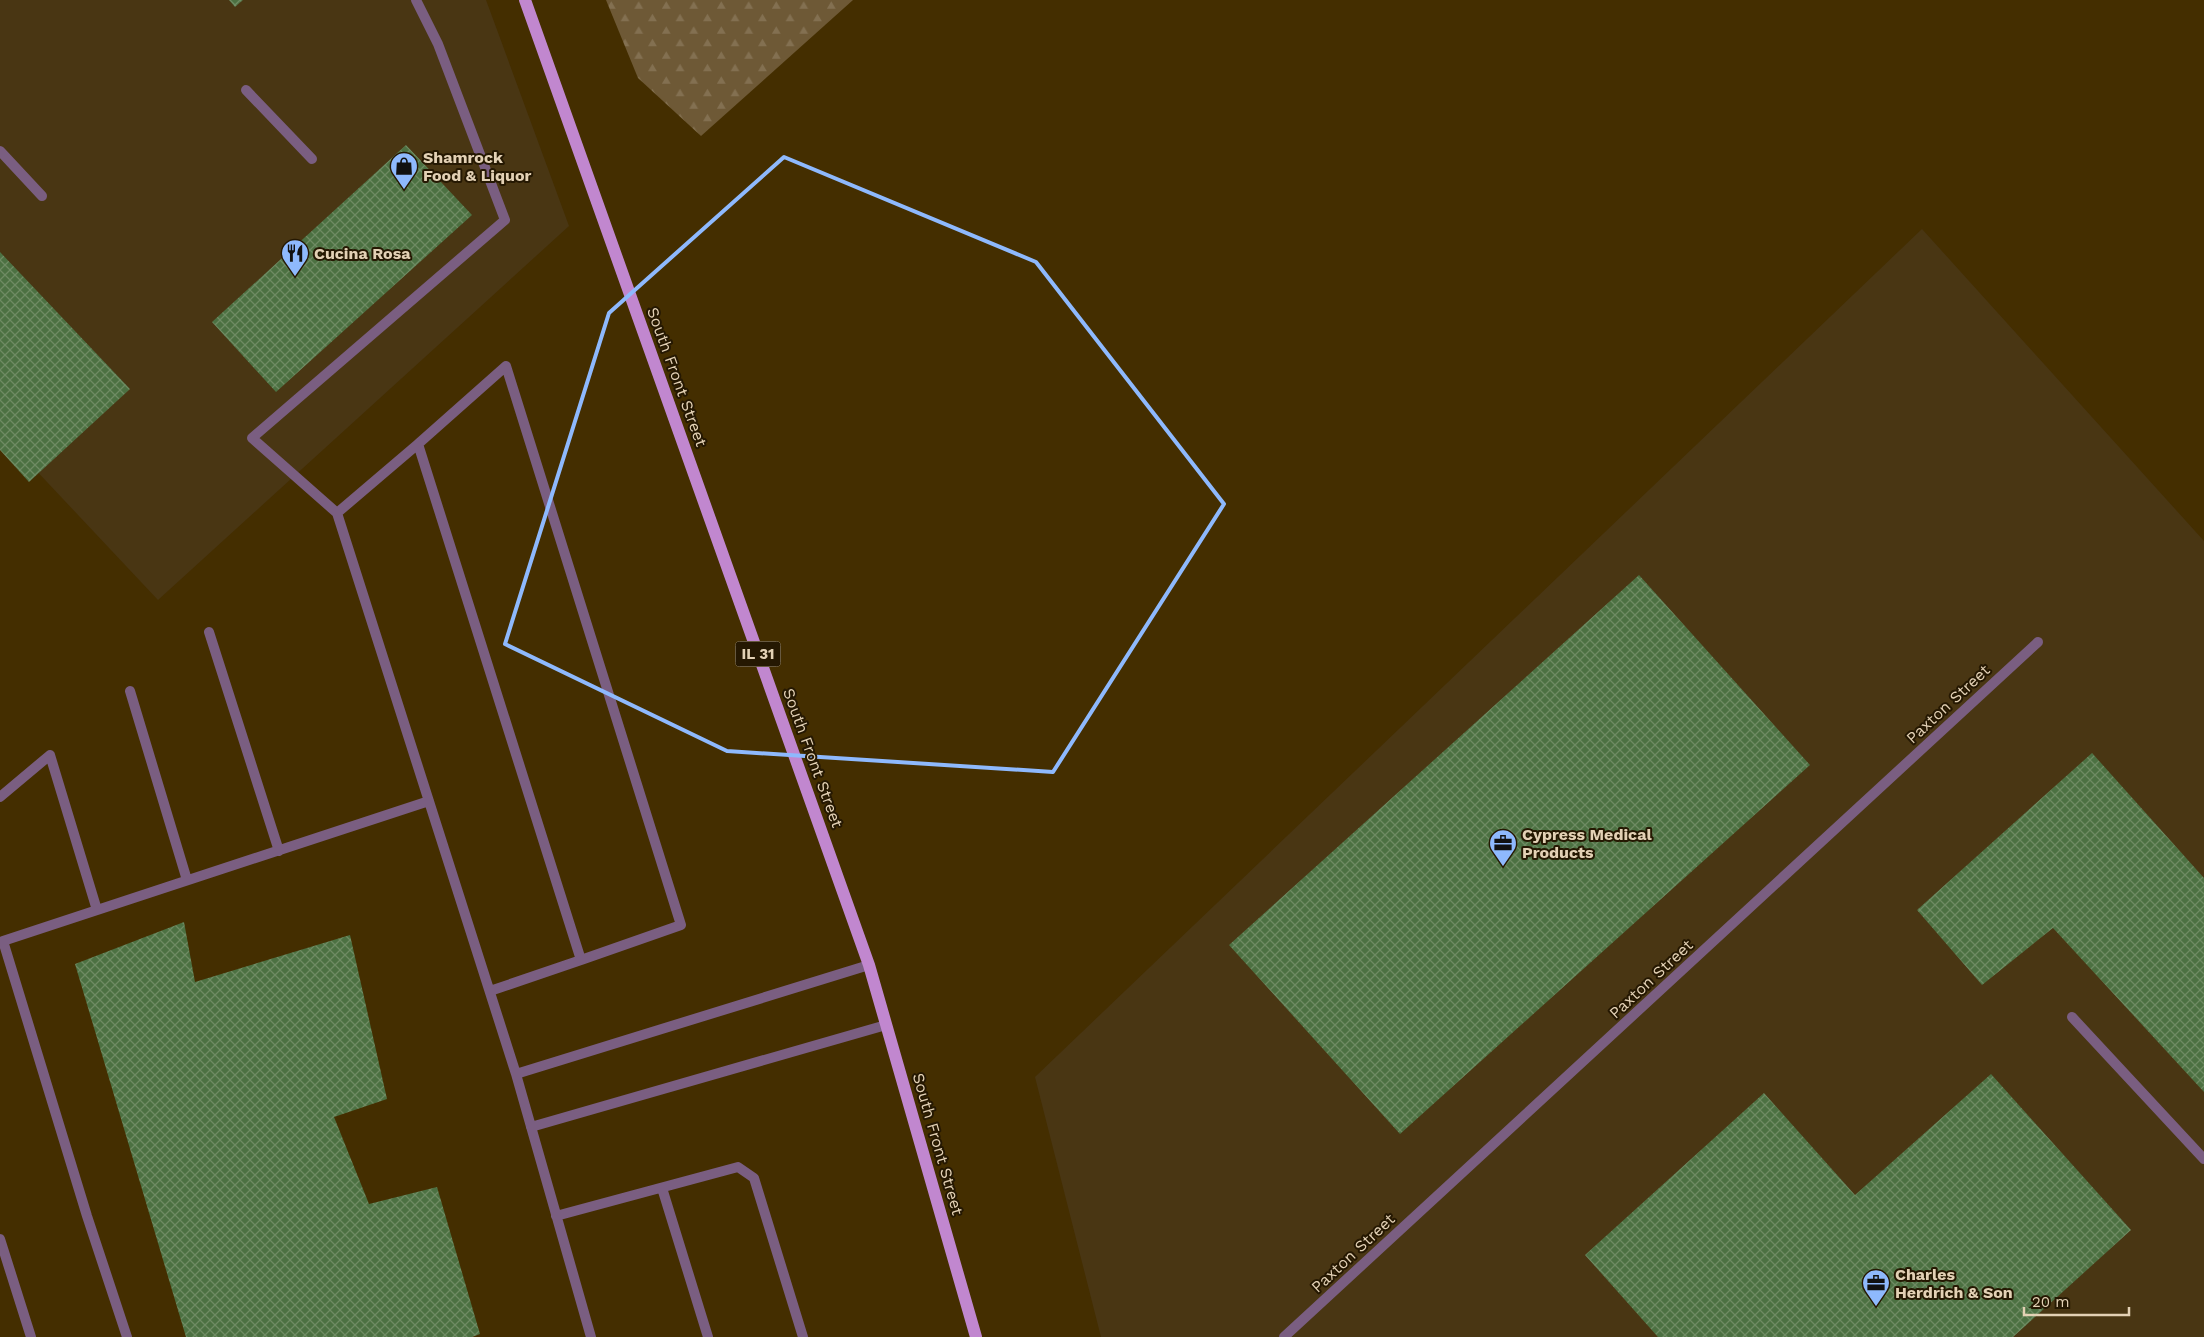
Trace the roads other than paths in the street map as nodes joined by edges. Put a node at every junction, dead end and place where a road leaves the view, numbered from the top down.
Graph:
1 (416, 0) edge
2 (525, 0) edge
3 (246, 90) dead end
4 (0, 151) edge
5 (312, 159) dead end
6 (42, 196) dead end
7 (418, 444) junction
8 (337, 513) junction
9 (209, 632) dead end
10 (2038, 642) dead end
11 (130, 691) dead end
12 (0, 797) edge
13 (429, 801) junction
14 (279, 851) junction
15 (188, 880) junction
16 (97, 910) junction
17 (1, 939) edge
18 (581, 960) junction
19 (869, 965) junction
20 (490, 992) junction
21 (2072, 1017) dead end
22 (886, 1025) junction
23 (516, 1074) junction
24 (531, 1127) junction
25 (2204, 1159) edge
26 (662, 1188) junction
27 (556, 1216) junction
28 (0, 1239) edge
29 (31, 1337) edge
30 (126, 1337) edge
31 (591, 1337) edge
32 (708, 1337) edge
33 (803, 1337) edge
34 (976, 1337) edge
35 (1284, 1337) edge

1 - 8 lane
2 - 19 main road, South Front Street / IL 31
3 - 5 lane
4 - 6 lane
7 - 8 lane
7 - 18 lane
7 - 18 lane
8 - 13 lane
9 - 14 lane
10 - 35 lane, Paxton Street
11 - 15 lane
12 - 16 lane
13 - 14 lane
13 - 20 lane
14 - 15 lane
15 - 16 lane
16 - 17 lane
17 - 30 lane
18 - 20 lane
19 - 22 main road, South Front Street / IL 31
19 - 23 lane
20 - 23 lane
21 - 25 lane
22 - 24 lane
22 - 34 main road, South Front Street / IL 31
23 - 24 lane
24 - 27 lane
26 - 27 lane
26 - 32 lane
26 - 33 lane
27 - 31 lane
28 - 29 lane

